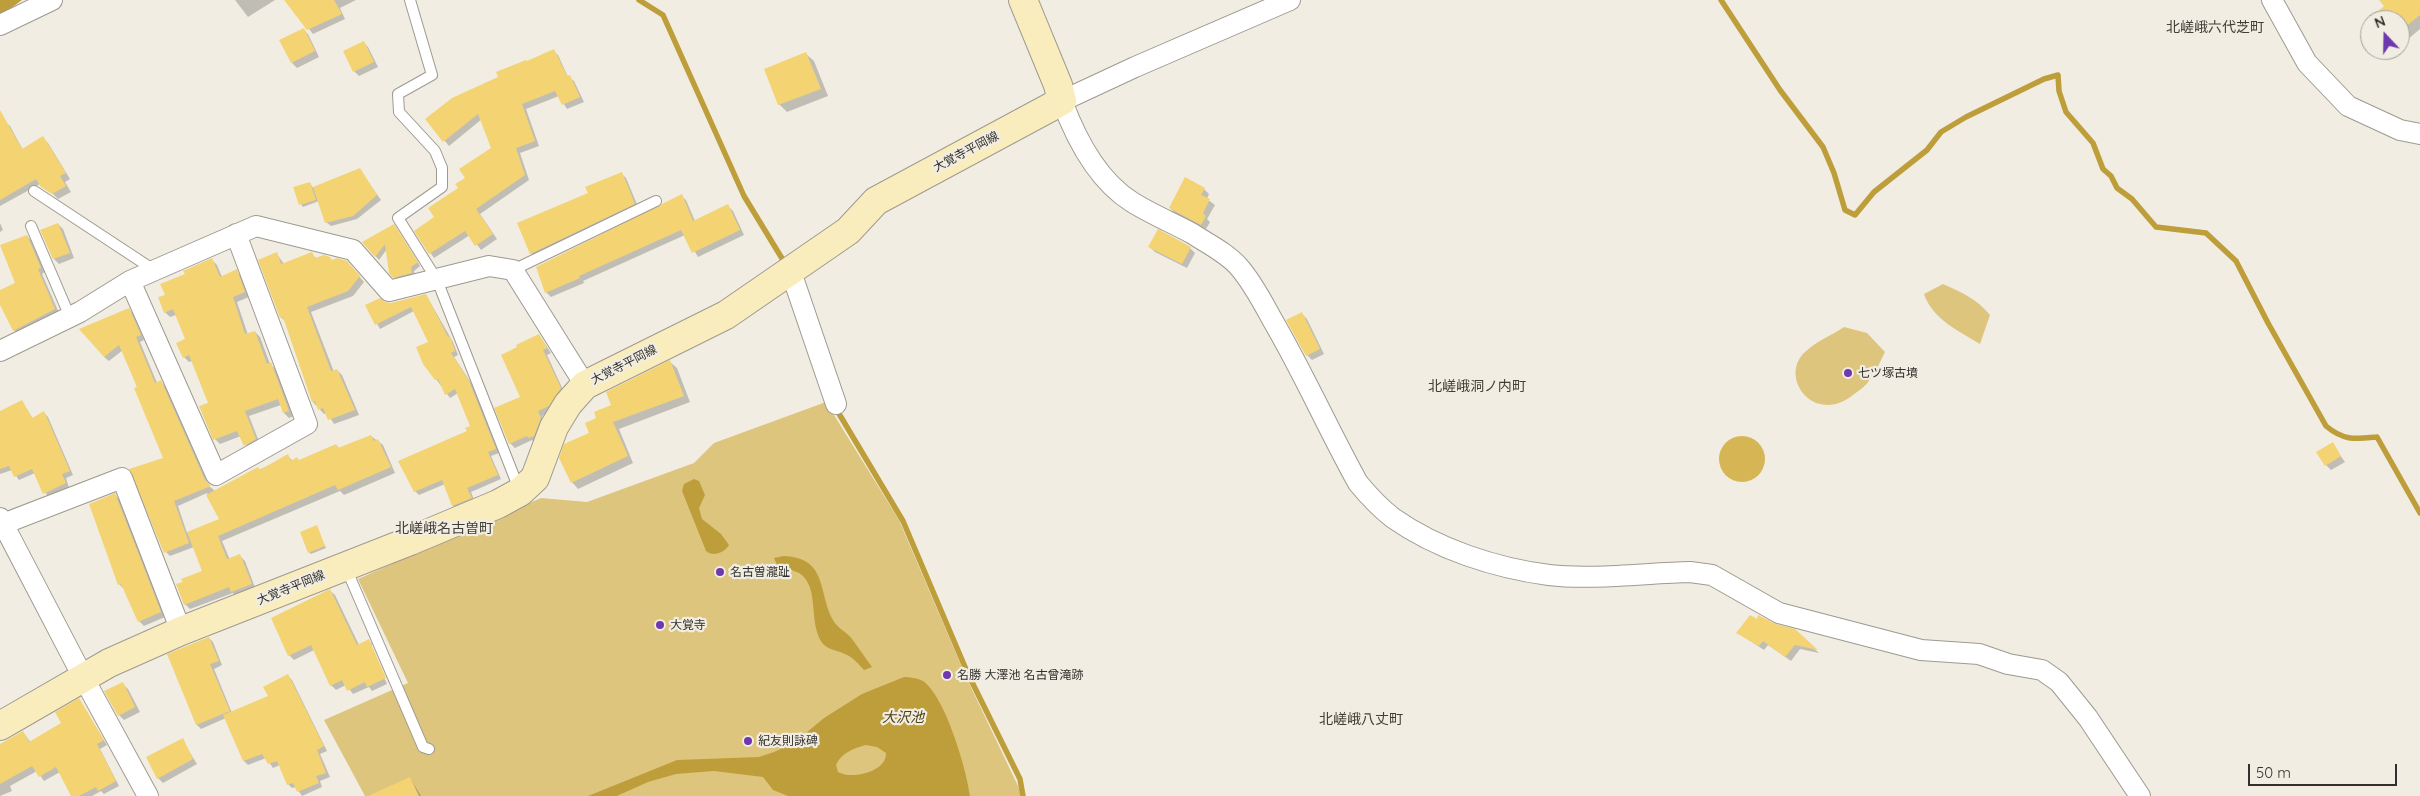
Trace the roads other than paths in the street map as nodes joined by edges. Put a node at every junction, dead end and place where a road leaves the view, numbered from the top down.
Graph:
1 (52, 0) edge
2 (410, 0) edge
3 (1023, 0) edge
4 (1290, 0) edge
5 (2272, 0) edge
6 (0, 25) edge
7 (1062, 101) junction
8 (2420, 134) edge
9 (34, 191) dead end
10 (656, 202) dead end
11 (31, 226) dead end
12 (236, 234) junction
13 (154, 270) junction
14 (513, 270) junction
15 (791, 272) junction
16 (437, 280) junction
17 (130, 282) junction
18 (70, 317) junction
19 (0, 351) edge
20 (585, 385) junction
21 (836, 404) dead end
22 (520, 492) junction
23 (2, 521) edge
24 (345, 566) junction
25 (181, 632) junction
26 (83, 677) junction
27 (0, 726) edge
28 (429, 749) dead end
29 (148, 796) edge
30 (2140, 796) edge

1 - 6 street
2 - 16 lane
3 - 7 main road
4 - 7 street
5 - 8 street
7 - 15 main road, 大覚寺平岡線
7 - 30 street
9 - 13 lane
10 - 14 lane
11 - 18 lane
12 - 13 street
12 - 16 street
12 - 17 street
13 - 17 street
14 - 16 street
14 - 20 street
15 - 20 main road, 大覚寺平岡線
15 - 21 street
16 - 22 lane
17 - 18 street
18 - 19 street
20 - 22 main road, 大覚寺平岡線
22 - 24 main road, 大覚寺平岡線
23 - 25 street
23 - 26 street
24 - 25 main road, 大覚寺平岡線
24 - 28 lane
25 - 26 main road, 大覚寺平岡線
26 - 27 main road, 大覚寺平岡線
26 - 29 street

